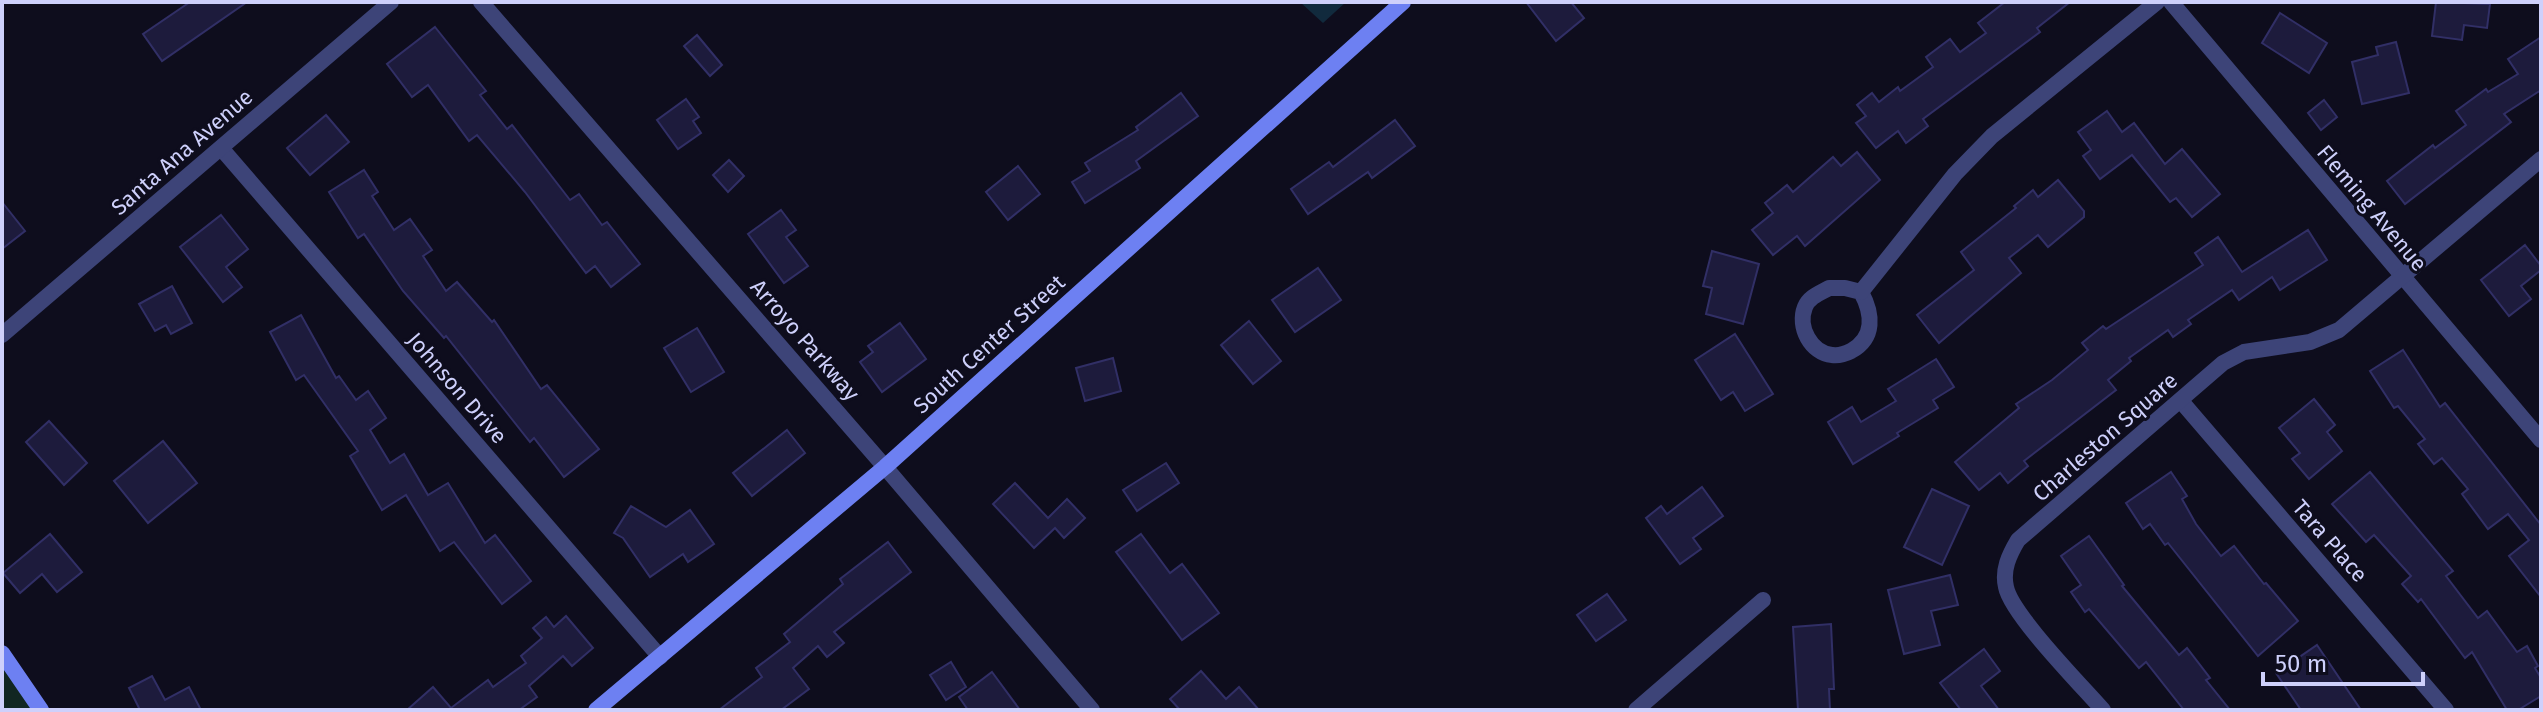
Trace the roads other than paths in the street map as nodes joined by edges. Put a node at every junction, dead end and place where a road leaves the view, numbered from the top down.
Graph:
1 (391, 2) edge
2 (481, 2) edge
3 (1403, 2) edge
4 (2157, 2) edge
5 (2171, 2) edge
6 (221, 148) junction
7 (2541, 159) edge
8 (2402, 278) junction
9 (1861, 292) junction
10 (2, 335) edge
11 (2181, 401) junction
12 (2541, 440) edge
13 (885, 467) junction
14 (1763, 600) dead end
15 (2, 653) edge
16 (660, 657) junction
17 (41, 710) edge
18 (596, 710) edge
19 (1092, 710) edge
20 (1636, 710) edge
21 (2103, 710) edge
22 (2446, 710) edge

1 - 6 street, Santa Ana Avenue
2 - 13 street, Arroyo Parkway
3 - 13 street, South Center Street
4 - 9 street
5 - 8 street, Fleming Avenue
6 - 10 street, Santa Ana Avenue
6 - 16 street, Johnson Drive
7 - 8 street, Charleston Square
8 - 11 street, Charleston Square
8 - 12 street, Fleming Avenue
9 - 9 street
11 - 21 street, Charleston Square
11 - 22 street, Tara Place
13 - 16 street, South Center Street
13 - 19 street, Arroyo Parkway
14 - 20 street
15 - 17 street
16 - 18 street, South Center Street

